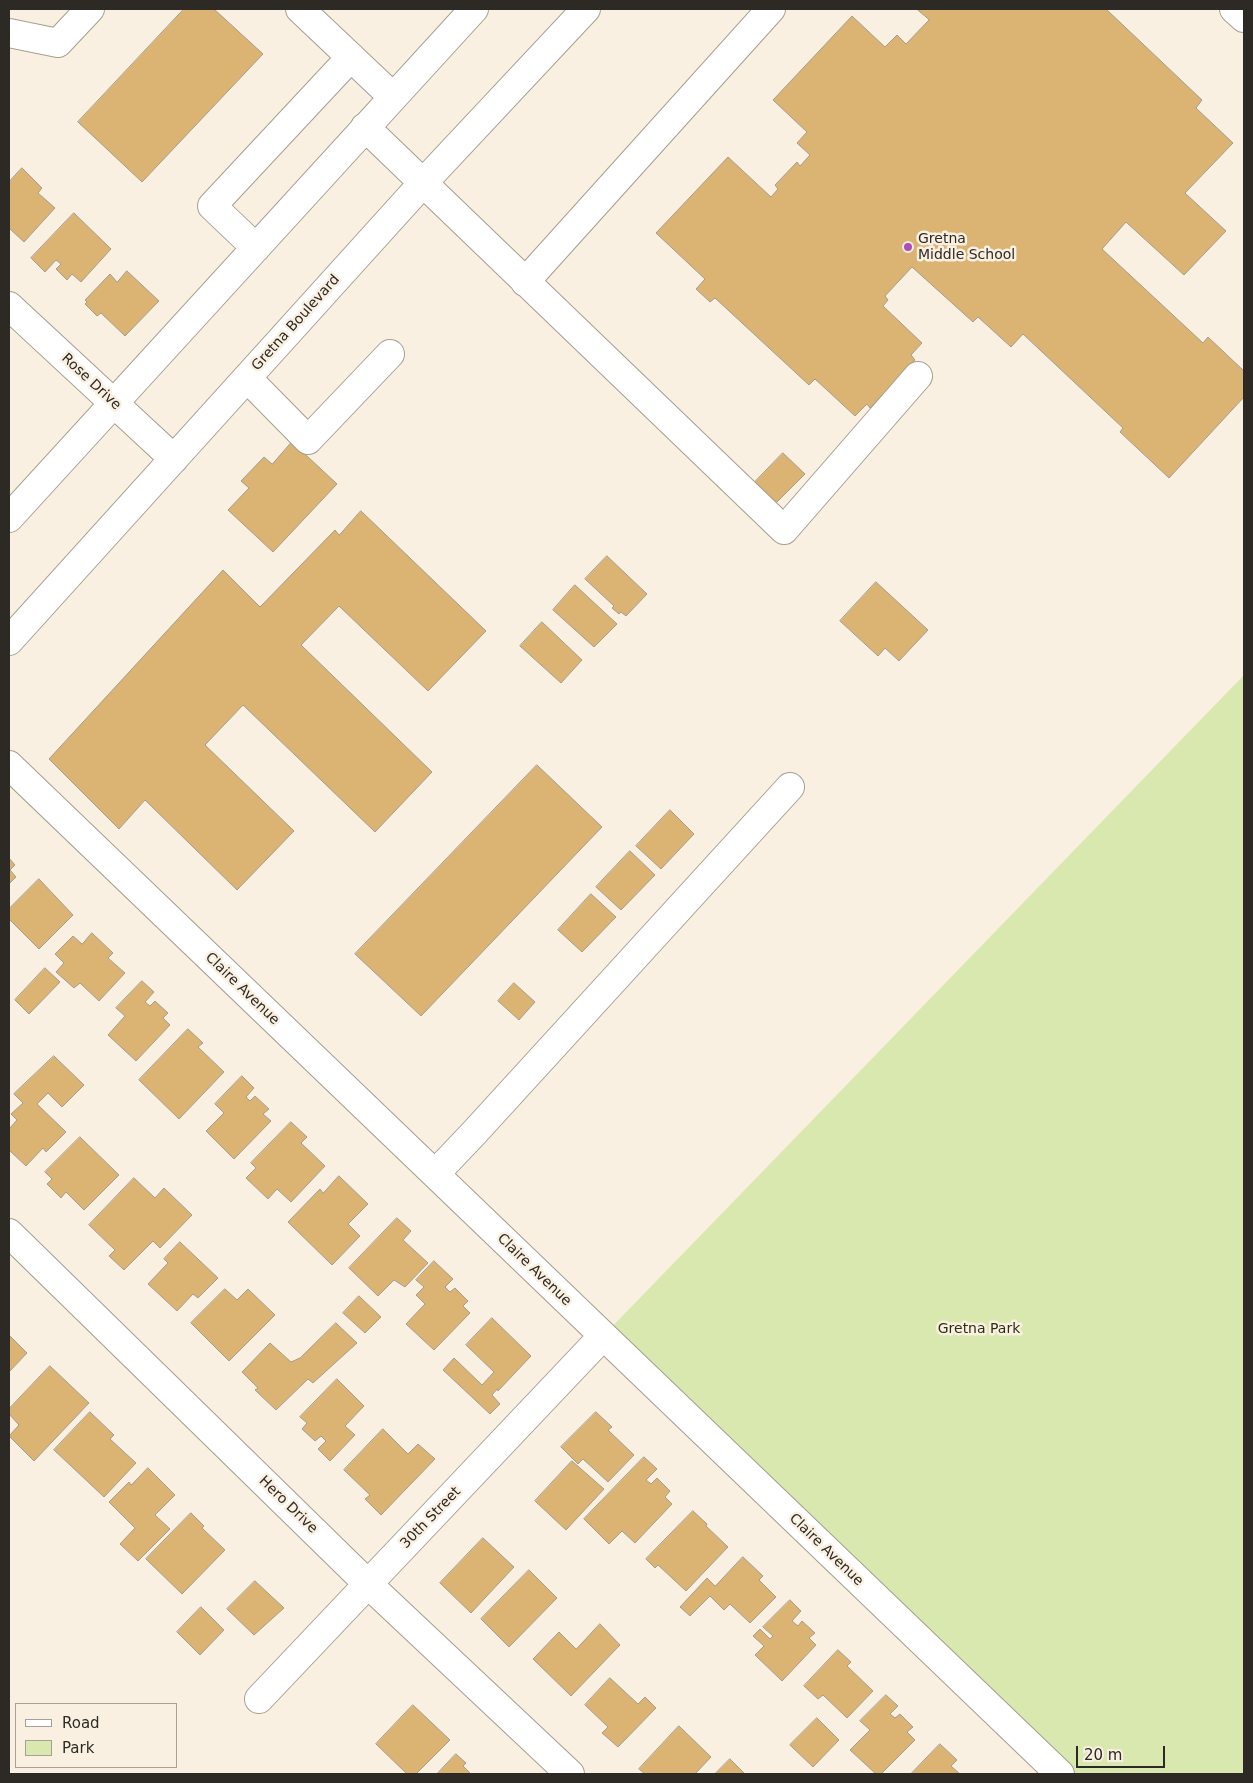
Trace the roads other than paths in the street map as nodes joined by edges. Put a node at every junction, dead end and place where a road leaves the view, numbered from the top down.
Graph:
1 (90, 9) edge
2 (300, 9) edge
3 (586, 9) edge
4 (771, 9) edge
5 (1234, 9) edge
6 (466, 11) edge
7 (1244, 18) edge
8 (9, 33) edge
9 (351, 57) junction
10 (392, 97) junction
11 (365, 127) junction
12 (422, 183) junction
13 (256, 248) junction
14 (526, 282) junction
15 (9, 306) edge
16 (390, 354) dead end
17 (918, 376) dead end
18 (247, 378) junction
19 (114, 403) junction
20 (174, 459) junction
21 (9, 518) edge
22 (9, 641) edge
23 (9, 764) edge
24 (790, 787) dead end
25 (435, 1174) junction
26 (9, 1233) edge
27 (603, 1336) junction
28 (368, 1584) junction
29 (259, 1699) dead end
30 (570, 1774) edge
31 (1060, 1774) edge

1 - 8 street
2 - 9 street
3 - 12 street, Gretna Boulevard
4 - 14 street
5 - 7 street
6 - 10 street
9 - 10 street
9 - 13 street
10 - 11 street
11 - 12 street
11 - 13 street
12 - 14 street
12 - 18 street, Gretna Boulevard
13 - 19 street
14 - 17 street
15 - 19 street, Rose Drive
16 - 18 street
18 - 20 street, Gretna Boulevard
19 - 20 street, Rose Drive
19 - 21 street
20 - 22 street, Gretna Boulevard
23 - 25 street, Claire Avenue
24 - 25 street
25 - 27 street, Claire Avenue
26 - 28 street, Hero Drive
27 - 28 street, 30th Street
27 - 31 street, Claire Avenue
28 - 29 street, 30th Street
28 - 30 street, Hero Drive

